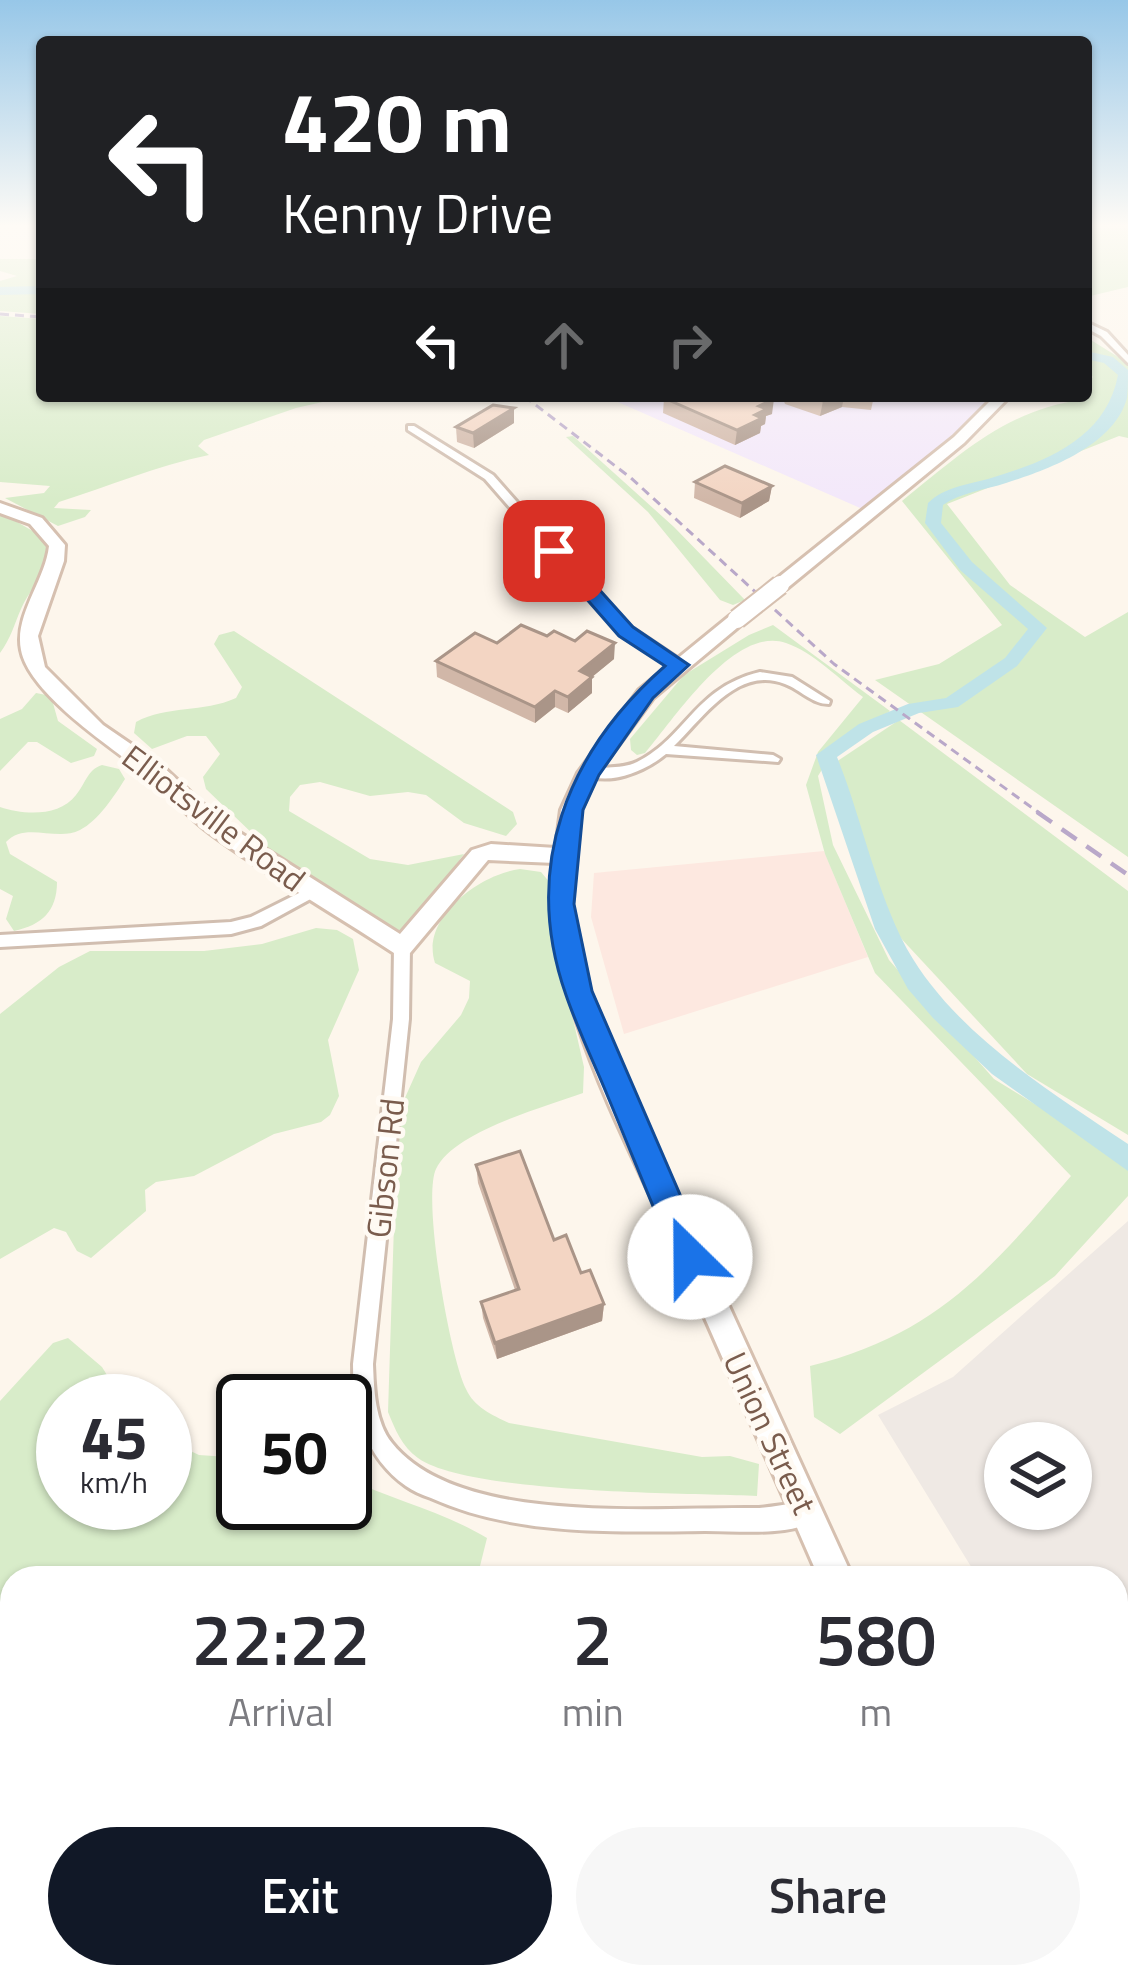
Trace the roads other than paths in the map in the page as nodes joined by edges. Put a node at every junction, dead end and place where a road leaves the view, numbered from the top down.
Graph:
1 (1092, 328) edge
2 (1128, 360) edge
3 (997, 402) edge
4 (411, 428) dead end
5 (0, 508) edge
6 (679, 665) junction
7 (824, 701) dead end
8 (666, 750) junction
9 (772, 759) dead end
10 (588, 773) junction
11 (565, 856) junction
12 (311, 892) junction
13 (0, 941) edge
14 (402, 947) junction
15 (807, 1514) junction
16 (831, 1566) edge

1 - 2 street
3 - 6 main road, Union Street, bridge
4 - 6 street
5 - 12 main road, Elliotsville Road
6 - 10 main road, Union Street
7 - 8 street
8 - 9 street
8 - 10 street
10 - 11 main road, Union Street
11 - 14 main road
11 - 15 main road, Union Street
12 - 13 street
12 - 14 main road, Elliotsville Road
14 - 15 street, Gibson Rd
15 - 16 main road, Union Street

